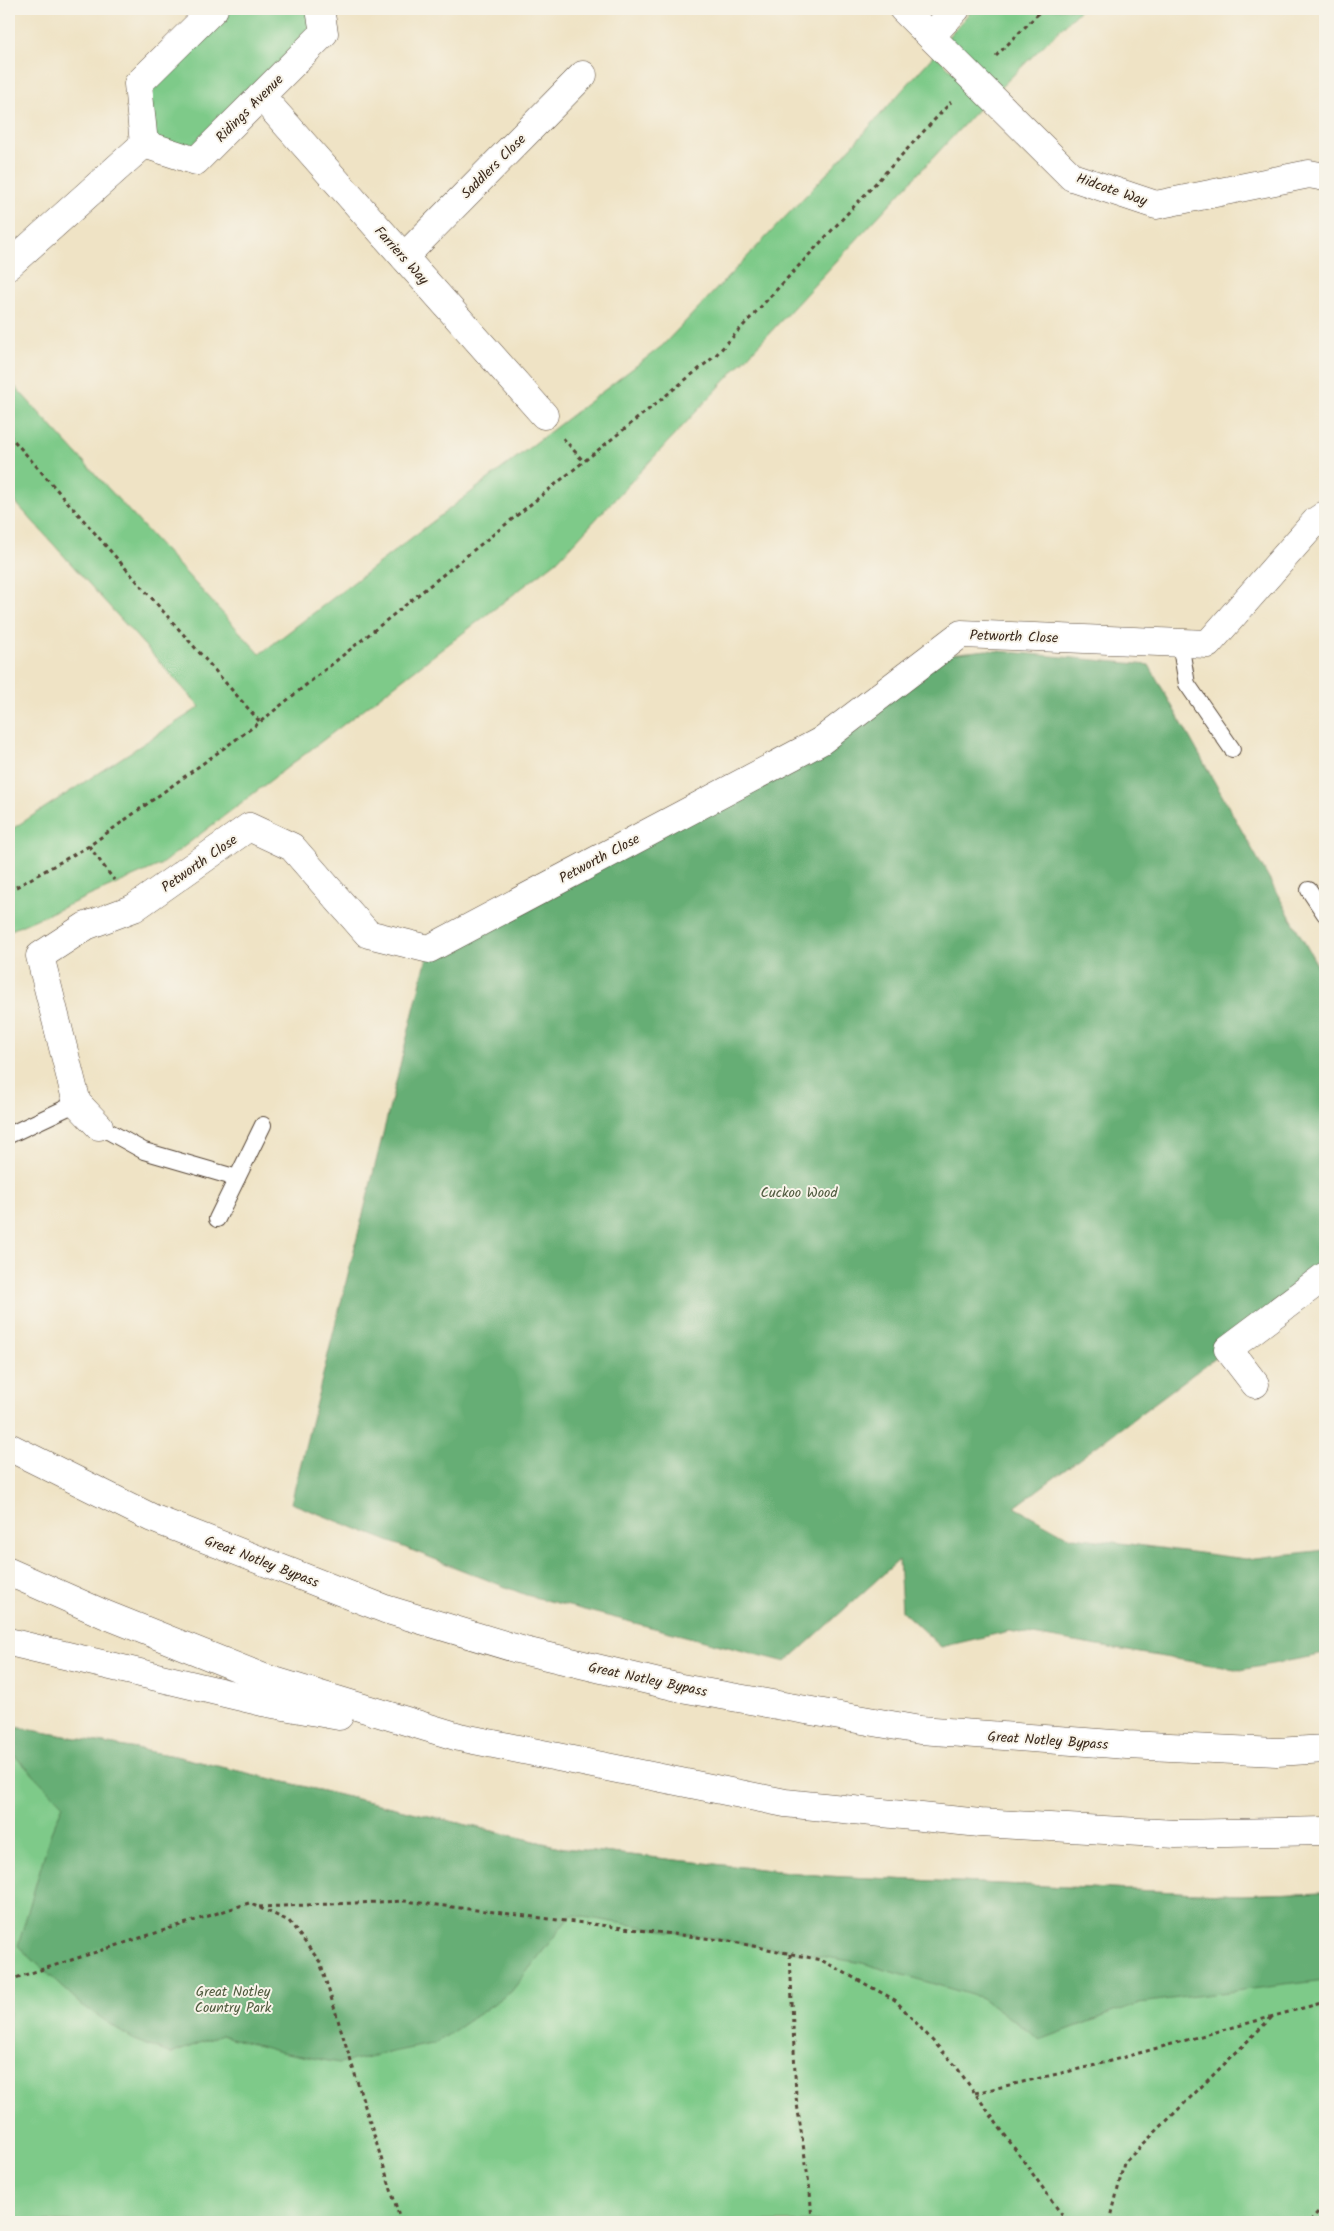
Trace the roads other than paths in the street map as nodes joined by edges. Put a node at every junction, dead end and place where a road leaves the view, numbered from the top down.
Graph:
1 (320, 9) edge
2 (904, 9) edge
3 (956, 9) edge
4 (198, 14) edge
5 (931, 36) junction
6 (583, 75) dead end
7 (261, 96) junction
8 (144, 144) junction
9 (1325, 177) edge
10 (404, 257) junction
11 (9, 265) edge
12 (544, 414) dead end
13 (1325, 515) edge
14 (1180, 643) junction
15 (1232, 748) dead end
16 (1308, 890) dead end
17 (1325, 914) edge
18 (77, 1103) junction
19 (99, 1126) joint
20 (263, 1126) dead end
21 (9, 1135) edge
22 (237, 1178) junction
23 (218, 1219) dead end
24 (1325, 1276) edge
25 (1255, 1384) dead end
26 (9, 1447) edge
27 (9, 1572) edge
28 (9, 1642) edge
29 (459, 1736) junction
30 (1325, 1749) edge
31 (1325, 1831) edge

1 - 7 main road, Ridings Avenue
2 - 5 main road, Hidcote Way
3 - 5 main road
4 - 8 main road
5 - 9 main road, Hidcote Way
6 - 10 main road, Saddlers Close
7 - 8 main road, Ridings Avenue
7 - 10 main road, Farriers Way
8 - 11 main road
10 - 12 main road, Farriers Way
13 - 14 main road, Petworth Close
14 - 15 lane
14 - 18 main road, Petworth Close
16 - 17 lane
18 - 19 main road, Petworth Close
18 - 21 lane
19 - 22 lane
20 - 22 lane
22 - 23 lane
24 - 25 main road
26 - 30 main road, Great Notley Bypass
27 - 29 main road
28 - 29 main road
29 - 31 main road

